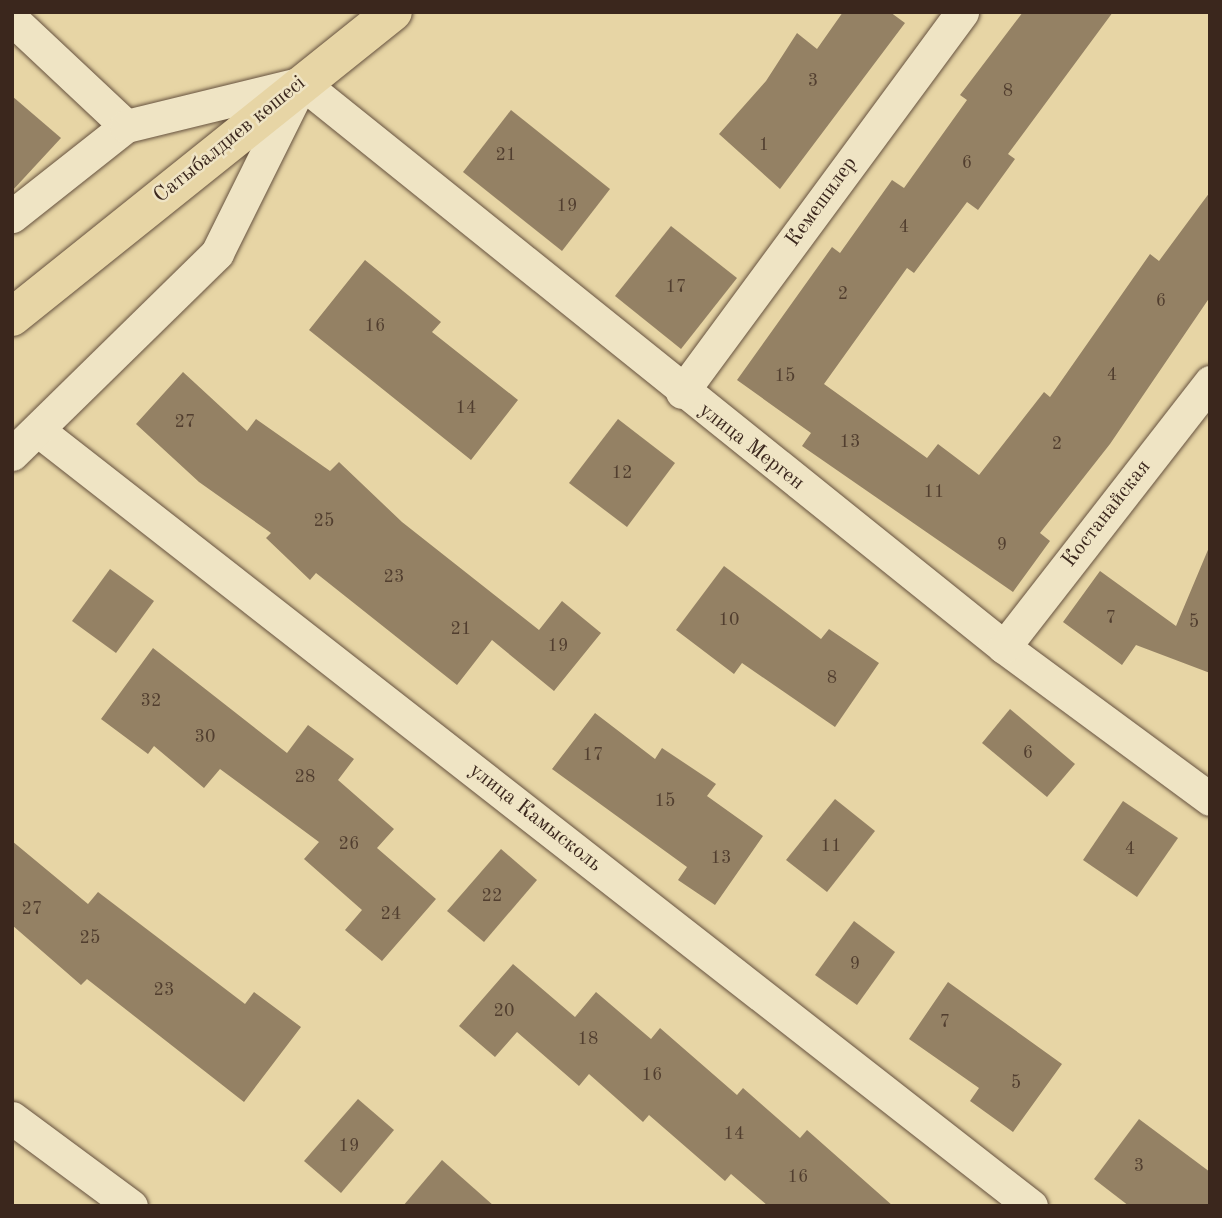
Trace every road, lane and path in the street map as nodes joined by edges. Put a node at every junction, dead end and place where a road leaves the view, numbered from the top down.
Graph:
1 (393, 12) edge
2 (962, 12) edge
3 (12, 19) edge
4 (302, 83) junction
5 (126, 126) junction
6 (12, 216) edge
7 (12, 317) edge
8 (1210, 382) edge
9 (682, 392) junction
10 (39, 431) junction
11 (12, 454) edge
12 (1004, 647) junction
13 (1210, 799) edge
14 (12, 1118) edge
15 (131, 1206) edge
16 (1031, 1206) edge

1 - 4 main road, Сатыбалдиев көшесі
2 - 9 street, Кемешилер
3 - 5 street
4 - 5 street
4 - 7 main road, Сатыбалдиев көшесі
4 - 9 street, улица Мерген
4 - 10 street
5 - 6 street
8 - 12 street, Костанайская
9 - 12 street, улица Мерген
10 - 11 street
10 - 16 street, улица Камысколь
12 - 13 street, улица Мерген
14 - 15 street

